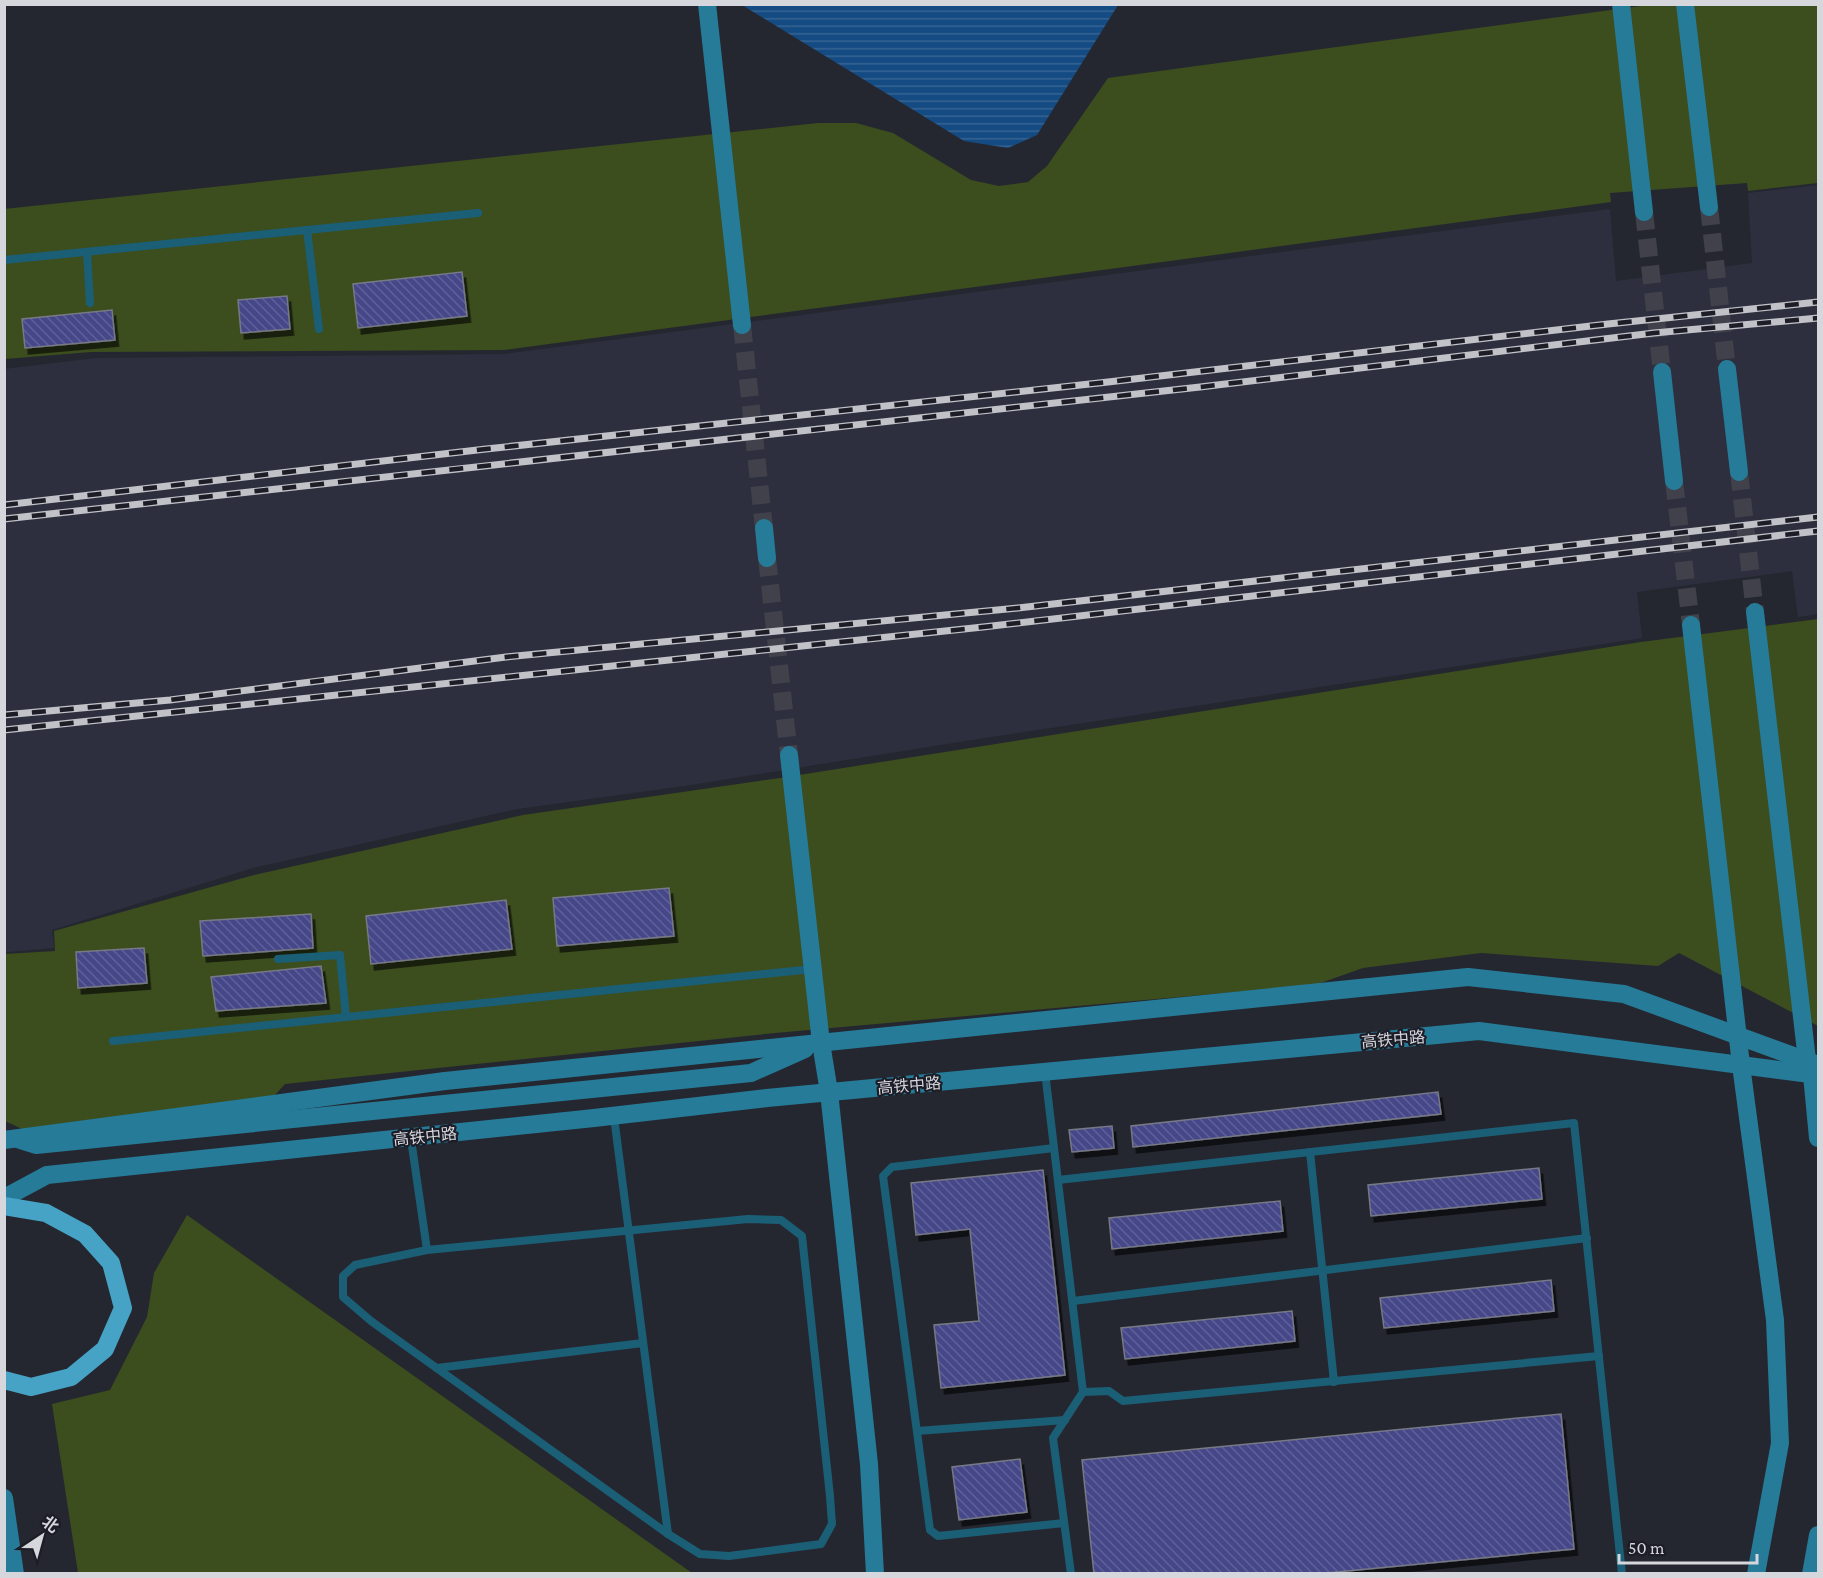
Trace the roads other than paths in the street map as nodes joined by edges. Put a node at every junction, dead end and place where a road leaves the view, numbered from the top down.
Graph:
1 (707, 4) edge
2 (1620, 4) edge
3 (1685, 4) edge
4 (1709, 207) tunnel mouth
5 (1644, 212) tunnel mouth
6 (478, 213) dead end
7 (307, 230) junction
8 (87, 252) junction
9 (4, 260) edge
10 (90, 303) dead end
11 (741, 325) tunnel mouth
12 (319, 329) dead end
13 (1727, 369) tunnel mouth
14 (1662, 372) tunnel mouth
15 (1739, 472) tunnel mouth
16 (1674, 481) tunnel mouth
17 (764, 528) tunnel mouth
18 (767, 558) tunnel mouth
19 (1755, 612) tunnel mouth
20 (1691, 625) tunnel mouth
21 (789, 755) tunnel mouth
22 (278, 959) dead end
23 (813, 969) junction
24 (346, 1017) junction
25 (1737, 1035) junction
26 (113, 1041) dead end
27 (821, 1043) junction
28 (1741, 1065) junction
29 (1814, 1069) edge
30 (1045, 1072) junction
31 (829, 1092) junction
32 (614, 1116) junction
33 (4, 1135) edge
34 (411, 1137) junction
35 (1818, 1138) edge
36 (4, 1140) edge
37 (1054, 1148) junction
38 (1310, 1152) junction
39 (1058, 1180) junction
40 (4, 1198) edge
41 (4, 1206) edge
42 (628, 1230) junction
43 (1587, 1238) junction
44 (427, 1250) junction
45 (1323, 1270) junction
46 (1073, 1301) junction
47 (643, 1344) junction
48 (1599, 1356) junction
49 (436, 1368) junction
50 (4, 1380) edge
51 (1334, 1382) junction
52 (1083, 1392) junction
53 (1065, 1420) junction
54 (917, 1431) junction
55 (4, 1498) edge
56 (1064, 1522) junction
57 (668, 1534) junction
58 (1818, 1534) edge
59 (15, 1574) edge
60 (875, 1574) edge
61 (1071, 1574) edge
62 (1622, 1574) edge
63 (1756, 1574) edge
64 (1810, 1574) edge

1 - 11 street
2 - 5 street
3 - 4 street
6 - 7 lane
7 - 8 lane
7 - 12 lane
8 - 9 lane
8 - 10 lane
13 - 15 street
14 - 16 street
17 - 18 street
19 - 29 street
20 - 25 street
21 - 23 street
22 - 24 lane
23 - 24 lane
23 - 27 street
24 - 26 lane
25 - 27 street, 高铁中路
25 - 28 street
25 - 29 street, 高铁中路
27 - 31 street
27 - 33 street, 高铁中路
27 - 36 street, 高铁中路, bridge
28 - 29 street, 高铁中路
28 - 30 street, 高铁中路
28 - 63 street
29 - 35 street
30 - 31 street, 高铁中路
30 - 37 lane
31 - 32 street, 高铁中路
31 - 60 street
32 - 34 street, 高铁中路
32 - 42 lane
34 - 40 street, 高铁中路
34 - 44 lane
37 - 39 lane
37 - 54 lane
38 - 39 lane
38 - 43 lane
38 - 45 lane
39 - 46 lane
41 - 50 highway
42 - 44 lane
42 - 47 lane
42 - 57 lane
43 - 45 lane
43 - 48 lane
44 - 49 lane
45 - 46 lane
45 - 51 lane
46 - 52 lane
47 - 49 lane
47 - 57 lane
48 - 51 lane
48 - 62 lane
49 - 57 lane
51 - 52 lane
52 - 53 lane
53 - 54 lane
53 - 56 lane
54 - 56 lane
55 - 59 street
56 - 61 lane
58 - 64 street

